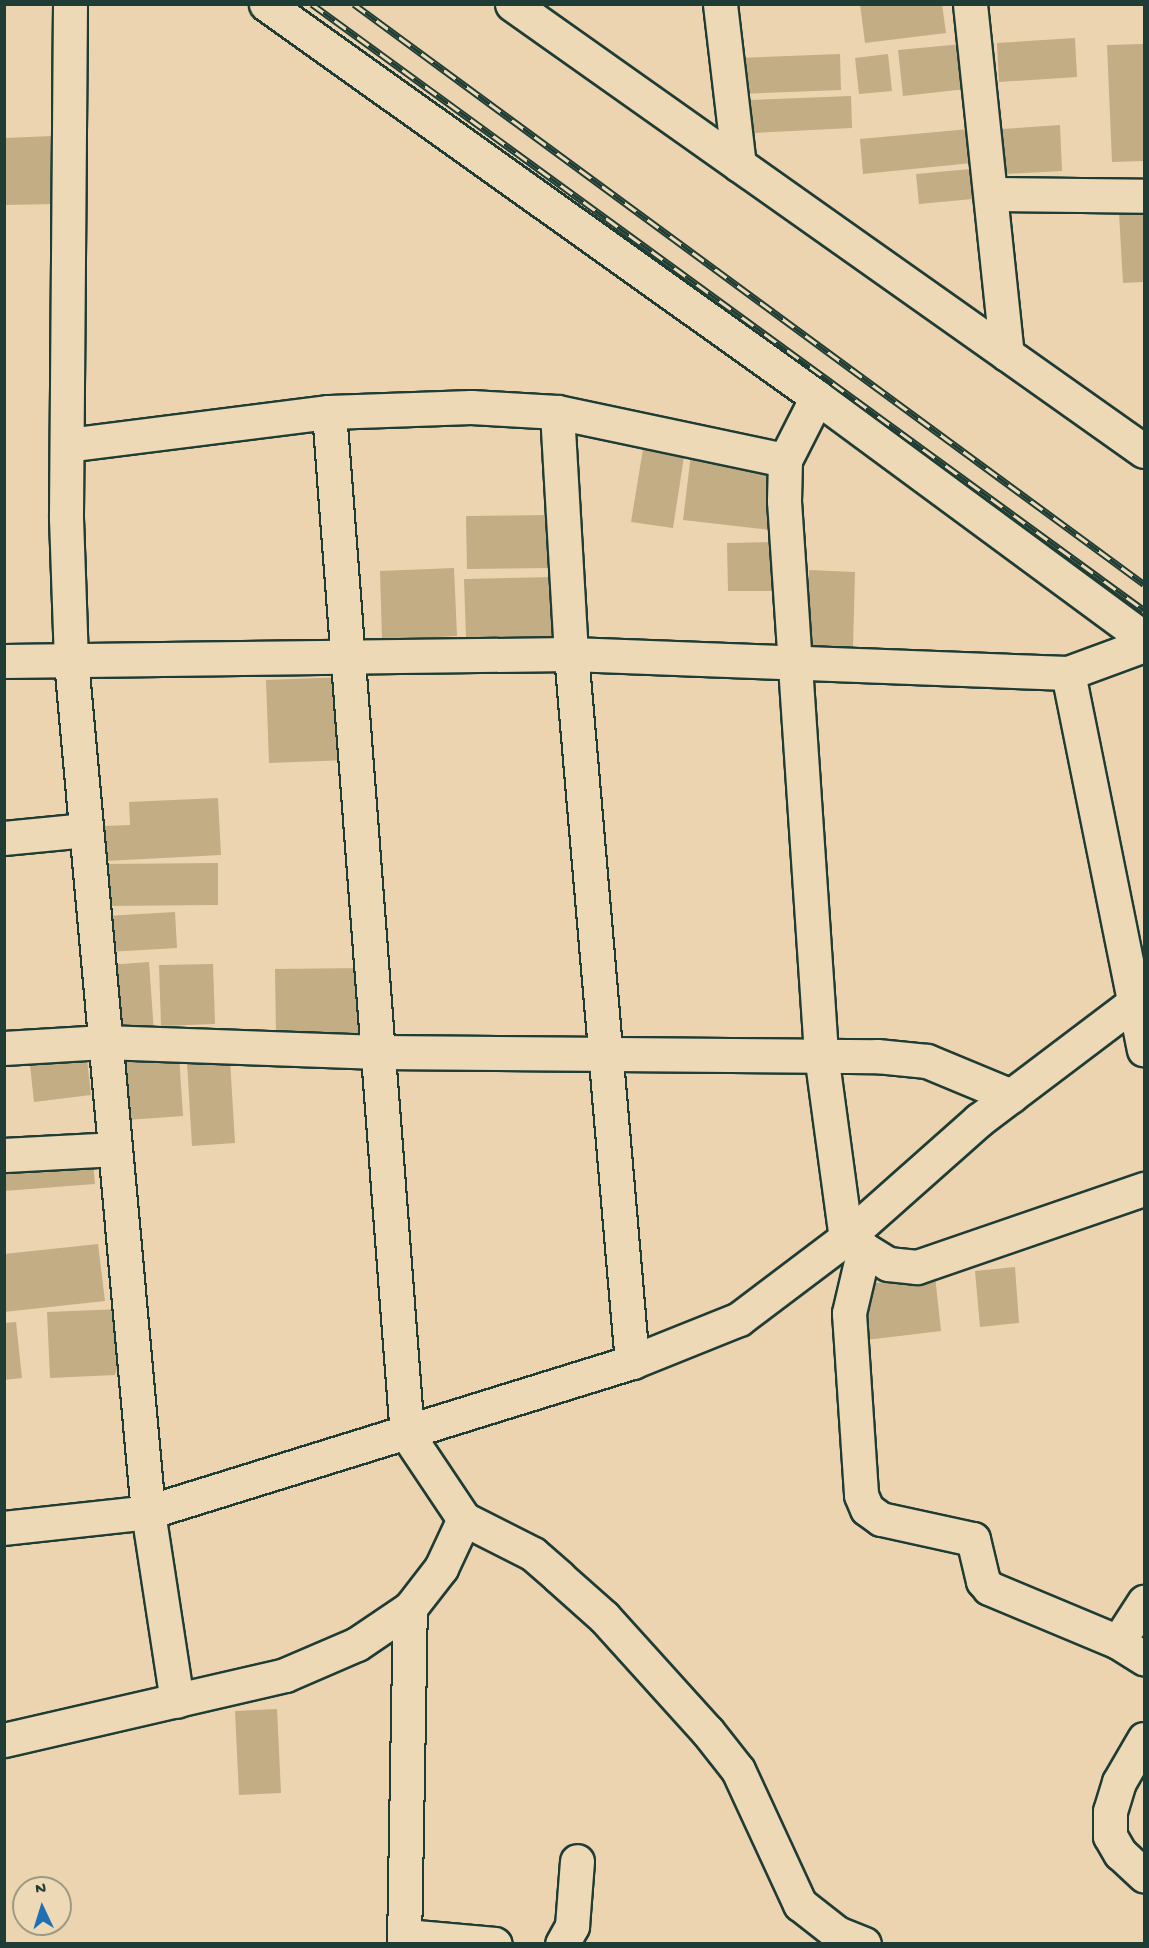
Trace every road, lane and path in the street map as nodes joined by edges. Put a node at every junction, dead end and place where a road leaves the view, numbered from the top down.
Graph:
1 (69, 4) edge
2 (266, 4) edge
3 (512, 4) edge
4 (720, 4) edge
5 (970, 4) edge
6 (739, 165) junction
7 (991, 194) junction
8 (1144, 196) edge
9 (1007, 354) junction
10 (817, 397) junction
11 (329, 412) junction
12 (557, 412) junction
13 (67, 445) junction
14 (1144, 451) edge
15 (786, 460) junction
16 (1144, 638) edge
17 (1144, 645) edge
18 (570, 654) junction
19 (349, 656) junction
20 (4, 661) edge
21 (71, 661) junction
22 (795, 665) junction
23 (1068, 673) junction
24 (85, 830) junction
25 (4, 838) edge
26 (1140, 1000) edge
27 (104, 1042) junction
28 (4, 1048) edge
29 (1144, 1049) edge
30 (379, 1052) junction
31 (607, 1054) junction
32 (821, 1054) junction
33 (1011, 1096) junction
34 (114, 1149) junction
35 (4, 1155) edge
36 (1144, 1188) edge
37 (855, 1244) junction
38 (632, 1362) junction
39 (407, 1434) junction
40 (148, 1512) junction
41 (464, 1519) junction
42 (4, 1528) edge
43 (1144, 1602) edge
44 (410, 1608) junction
45 (1131, 1650) edge
46 (177, 1701) junction
47 (1144, 1739) edge
48 (4, 1740) edge
49 (577, 1861) dead end
50 (1144, 1875) edge
51 (404, 1940) edge
52 (495, 1944) edge
53 (562, 1944) edge
54 (864, 1944) edge

1 - 13 street
2 - 10 street
3 - 6 street
4 - 6 street
5 - 7 street
6 - 9 street
7 - 8 street
7 - 9 street
9 - 14 street
10 - 15 street
10 - 16 street
11 - 12 street
11 - 13 street
11 - 19 street
12 - 15 street
12 - 18 street
13 - 21 street
15 - 22 street
17 - 23 street
18 - 19 street
18 - 22 street
18 - 31 street
19 - 21 street
19 - 30 street
20 - 21 street
21 - 24 street
22 - 23 street
22 - 32 street
23 - 26 street
24 - 25 street
24 - 27 street
26 - 29 street
26 - 33 street
27 - 28 street
27 - 30 street
27 - 34 street
30 - 31 street
30 - 39 street
31 - 32 street
31 - 38 street
32 - 33 street
32 - 37 street
33 - 37 street
34 - 35 street
34 - 40 street
36 - 37 street
37 - 38 street
37 - 45 street
38 - 39 street
39 - 40 street
39 - 41 street
40 - 42 street
40 - 46 street
41 - 44 street
41 - 54 street
43 - 45 street
44 - 46 street
44 - 51 street
46 - 48 street
47 - 50 street
49 - 53 street
51 - 52 street

